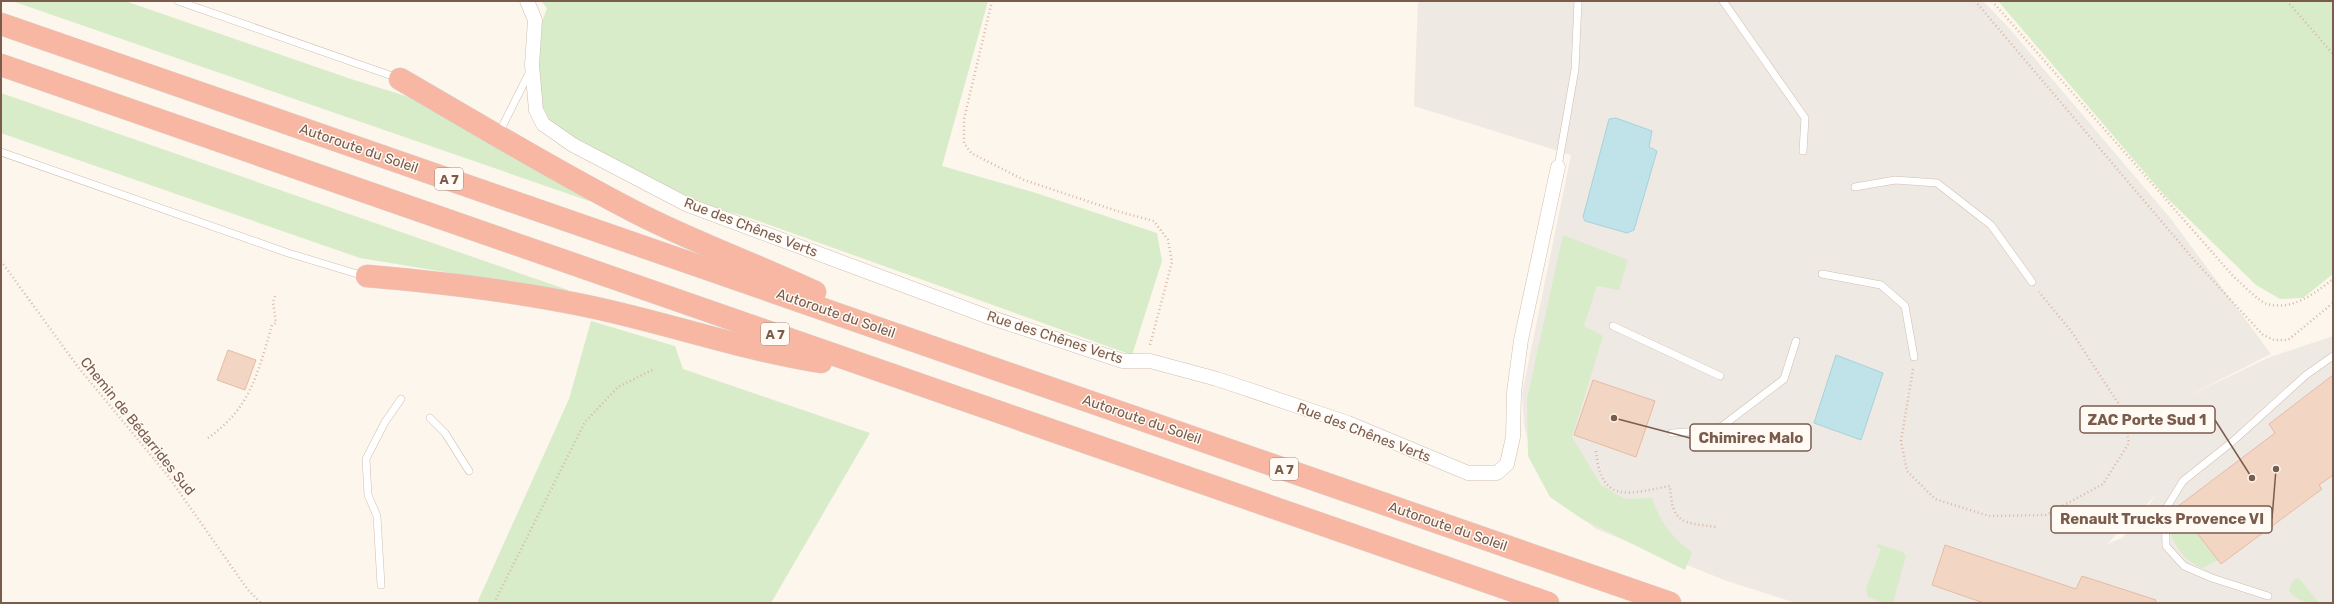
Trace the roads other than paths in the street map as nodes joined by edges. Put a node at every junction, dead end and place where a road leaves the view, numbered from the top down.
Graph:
1 (178, 1) edge
2 (527, 1) edge
3 (1578, 1) edge
4 (1723, 1) edge
5 (1, 24) edge
6 (1, 65) edge
7 (532, 65) junction
8 (400, 79) joint
9 (498, 135) junction
10 (1803, 151) dead end
11 (1, 152) edge
12 (1558, 167) joint
13 (1855, 186) dead end
14 (1822, 274) dead end
15 (367, 276) joint
16 (2032, 282) road end
17 (1613, 326) dead end
18 (898, 334) junction
19 (1796, 341) dead end
20 (2333, 356) edge
21 (1914, 357) road end
22 (883, 372) junction
23 (1720, 376) dead end
24 (401, 399) dead end
25 (430, 418) dead end
26 (1672, 433) dead end
27 (468, 471) dead end
28 (381, 585) dead end
29 (2268, 596) dead end
30 (1548, 603) edge
31 (1670, 603) edge

1 - 8 lane
2 - 7 street, Rue des Chênes Verts
3 - 12 lane
4 - 10 lane
5 - 18 highway, Autoroute du Soleil / A 7
6 - 22 highway, A 7
7 - 9 lane
7 - 12 street, Rue des Chênes Verts
8 - 9 highway
9 - 18 highway
11 - 15 lane
13 - 16 lane
14 - 21 lane
15 - 22 highway
17 - 23 lane
18 - 31 highway, Autoroute du Soleil / A 7
19 - 26 lane
20 - 29 lane
22 - 30 highway, A 7
24 - 28 lane
25 - 27 lane

